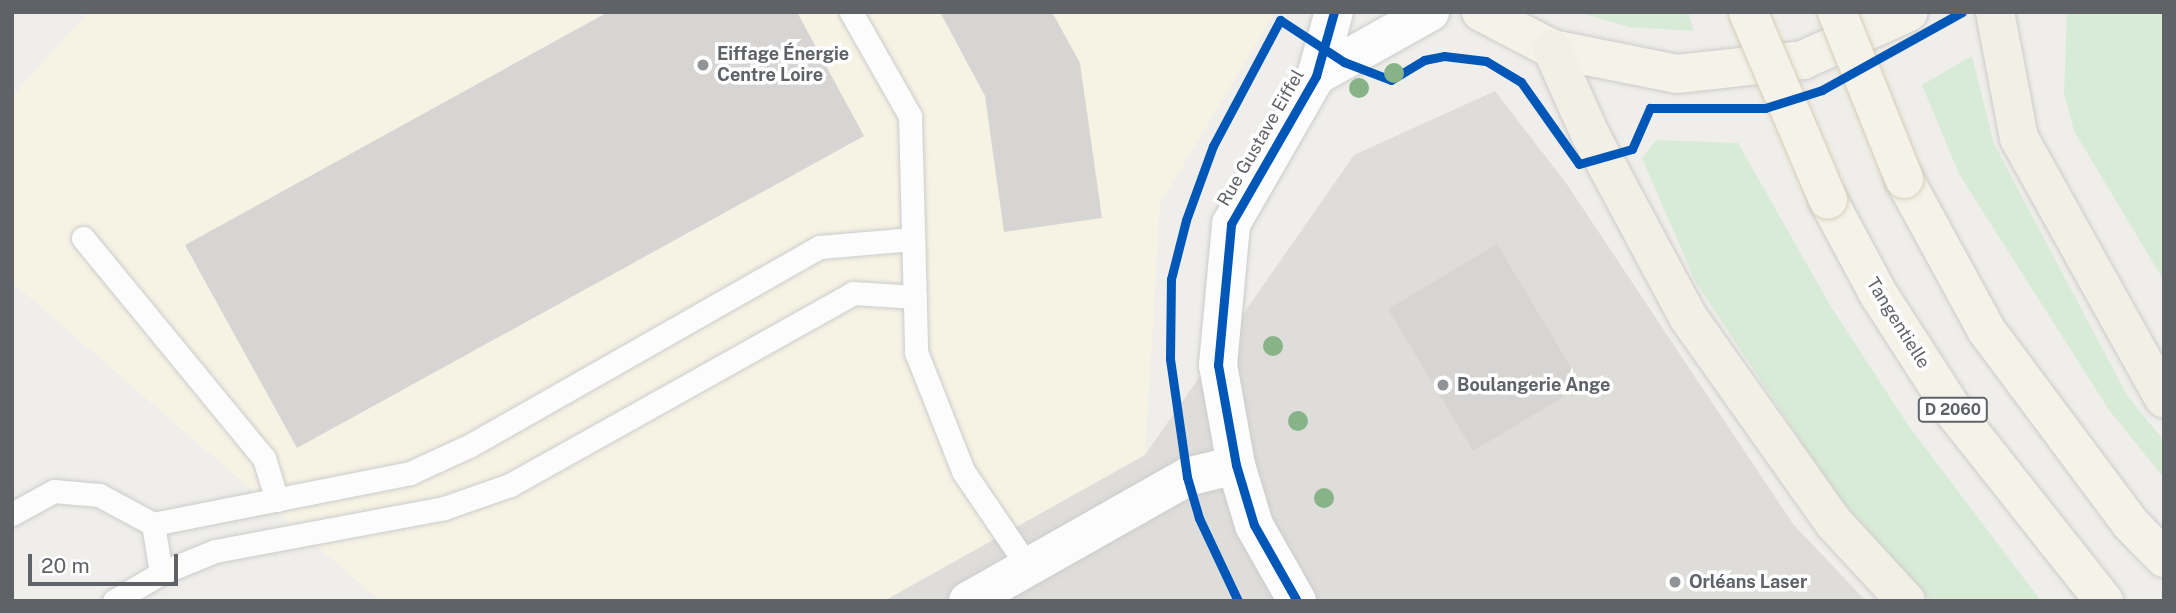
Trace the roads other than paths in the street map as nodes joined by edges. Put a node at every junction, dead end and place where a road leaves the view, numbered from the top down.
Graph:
1 (851, 12) edge
2 (1334, 12) edge
3 (1430, 12) edge
4 (1481, 12) edge
5 (1748, 12) edge
6 (1837, 12) edge
7 (1909, 12) edge
8 (1995, 12) edge
9 (1552, 49) junction
10 (1316, 76) junction
11 (83, 238) dead end
12 (913, 239) junction
13 (915, 297) junction
14 (2164, 398) edge
15 (1236, 465) junction
16 (276, 500) junction
17 (12, 514) edge
18 (153, 524) junction
19 (2164, 558) edge
20 (1028, 567) junction
21 (161, 573) junction
22 (114, 601) edge
23 (968, 601) edge
24 (1297, 601) edge
25 (1906, 601) edge
26 (2104, 601) edge

1 - 12 lane
2 - 10 street, Rue Gustave Eiffel
3 - 10 street, Rue Gustave Eiffel
4 - 9 main road
5 - 26 main road, Tangentielle / D 2060, bridge
6 - 19 main road, bridge
7 - 9 main road
8 - 14 highway
9 - 25 highway
10 - 15 street, Rue Gustave Eiffel
11 - 16 lane
12 - 13 lane
12 - 16 lane
13 - 20 lane
13 - 21 lane
15 - 20 street
15 - 24 street, Rue Gustave Eiffel
16 - 18 lane
17 - 18 lane
18 - 21 lane
20 - 23 street
21 - 22 lane

